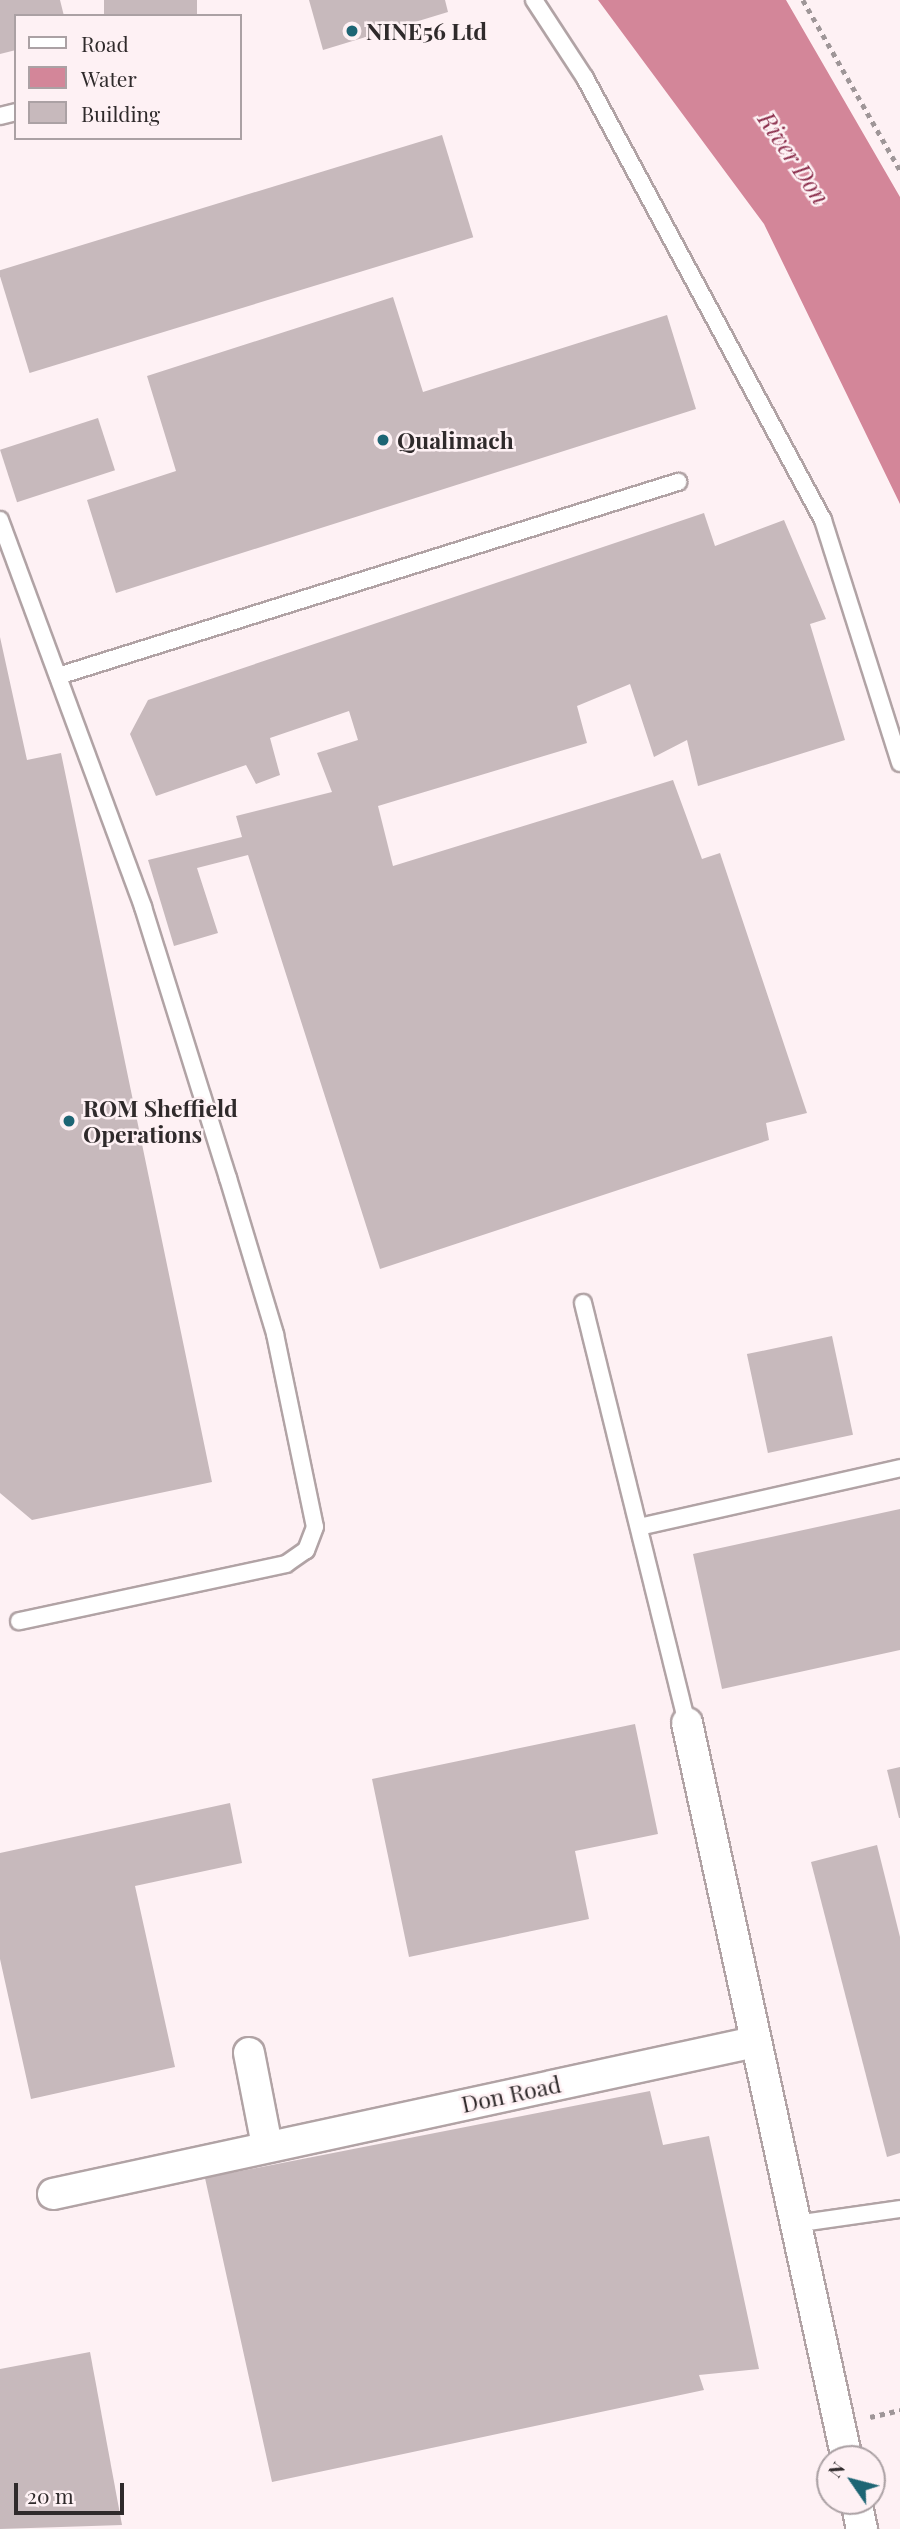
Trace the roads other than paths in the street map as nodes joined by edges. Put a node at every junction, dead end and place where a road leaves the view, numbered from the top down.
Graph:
1 (534, 0) edge
2 (678, 482) dead end
3 (0, 520) edge
4 (58, 676) junction
5 (900, 763) edge
6 (583, 1303) dead end
7 (900, 1468) edge
8 (639, 1527) junction
9 (19, 1621) dead end
10 (687, 1723) joint
11 (755, 2042) junction
12 (249, 2053) dead end
13 (267, 2146) junction
14 (53, 2194) dead end
15 (900, 2209) edge
16 (795, 2224) junction
17 (844, 2445) edge

1 - 5 lane
2 - 4 lane
3 - 4 lane
4 - 9 lane
6 - 8 lane
7 - 8 lane
8 - 10 lane
10 - 11 street
11 - 13 street, Don Road
11 - 16 street
12 - 13 street
13 - 14 street, Don Road
15 - 16 lane
16 - 17 street

